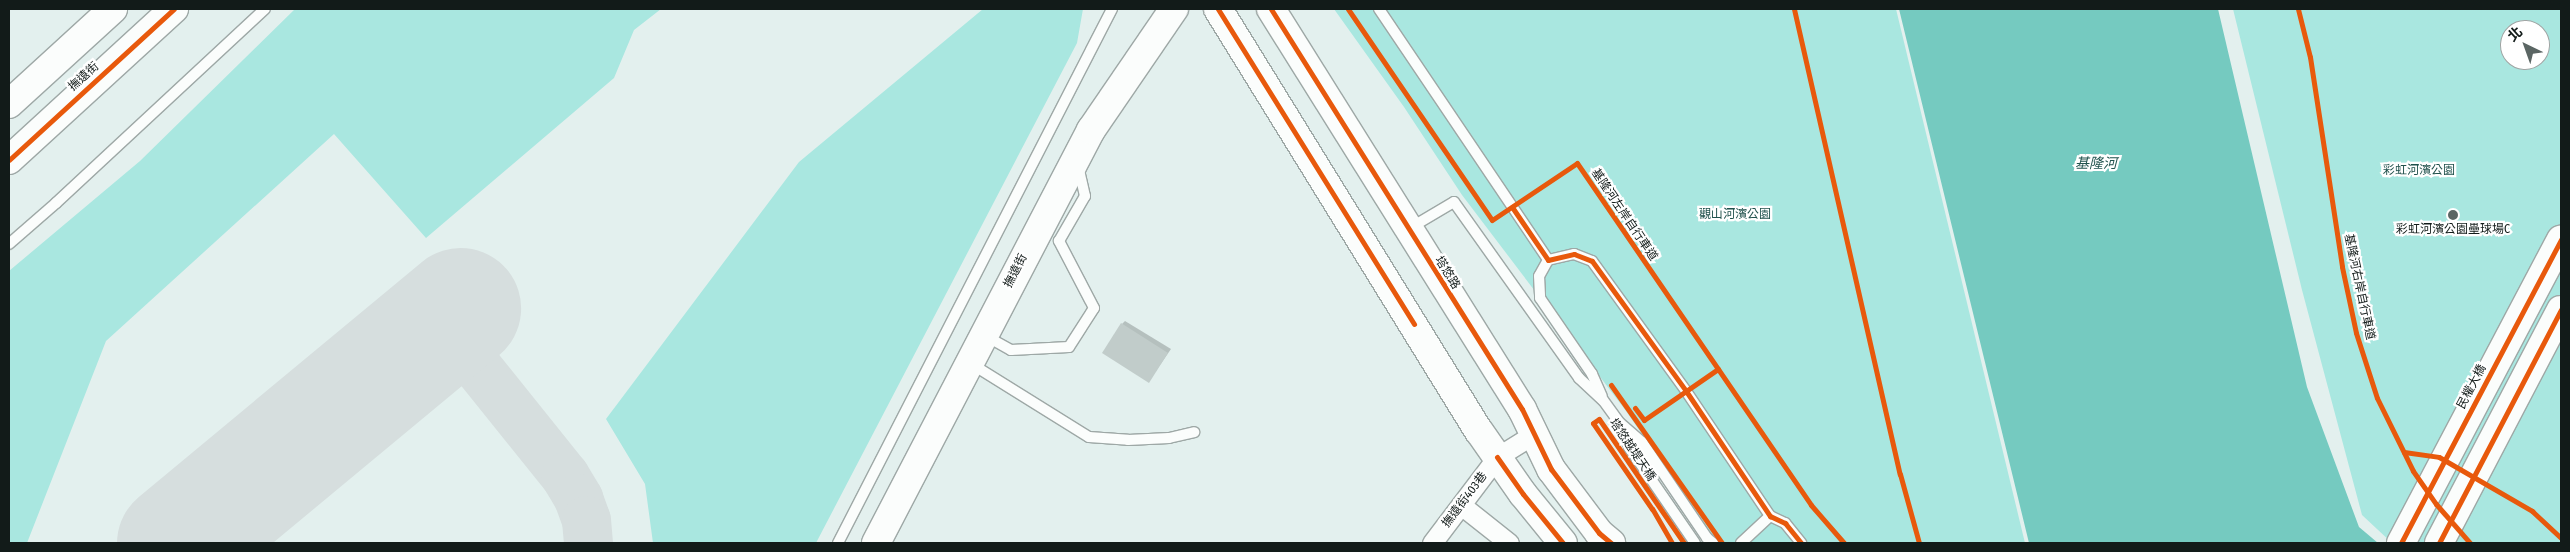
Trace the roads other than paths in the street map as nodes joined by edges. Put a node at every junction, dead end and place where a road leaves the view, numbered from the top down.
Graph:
1 (113, 9) edge
2 (174, 9) edge
3 (265, 9) edge
4 (1112, 9) edge
5 (1174, 9) edge
6 (1218, 9) edge
7 (1271, 9) edge
8 (1378, 9) edge
9 (9, 104) edge
10 (1076, 157) junction
11 (9, 160) edge
12 (1408, 229) junction
13 (2561, 240) edge
14 (9, 244) edge
15 (1548, 260) junction
16 (2561, 310) edge
17 (984, 335) junction
18 (970, 362) junction
19 (1603, 400) junction
20 (1620, 423) junction
21 (1194, 432) dead end
22 (1534, 434) junction
23 (1497, 457) junction
24 (1462, 506) junction
25 (1770, 516) junction
26 (838, 543) edge
27 (876, 543) edge
28 (1432, 543) edge
29 (1509, 543) edge
30 (1563, 543) edge
31 (1611, 543) edge
32 (1694, 543) edge
33 (1713, 543) edge
34 (1740, 543) edge
35 (1801, 543) edge
36 (2401, 543) edge
37 (2438, 543) edge

1 - 9 main road
2 - 11 main road, 撫遠街
3 - 14 lane
4 - 26 lane
5 - 10 main road, 撫遠街
6 - 23 main road
7 - 12 main road, 塔悠路
8 - 15 lane
10 - 17 main road, 撫遠街
10 - 17 lane
12 - 19 lane
12 - 22 main road, 塔悠路
13 - 36 main road, 民權大橋
15 - 19 lane
15 - 25 lane
16 - 37 main road
17 - 18 main road, 撫遠街
18 - 21 lane
18 - 27 main road, 撫遠街
19 - 20 lane
20 - 32 lane
20 - 33 lane
22 - 23 street
22 - 31 main road, 塔悠路
23 - 24 street, 撫遠街403巷
23 - 30 main road
24 - 28 street, 撫遠街403巷
24 - 29 street
25 - 34 lane
25 - 35 lane

